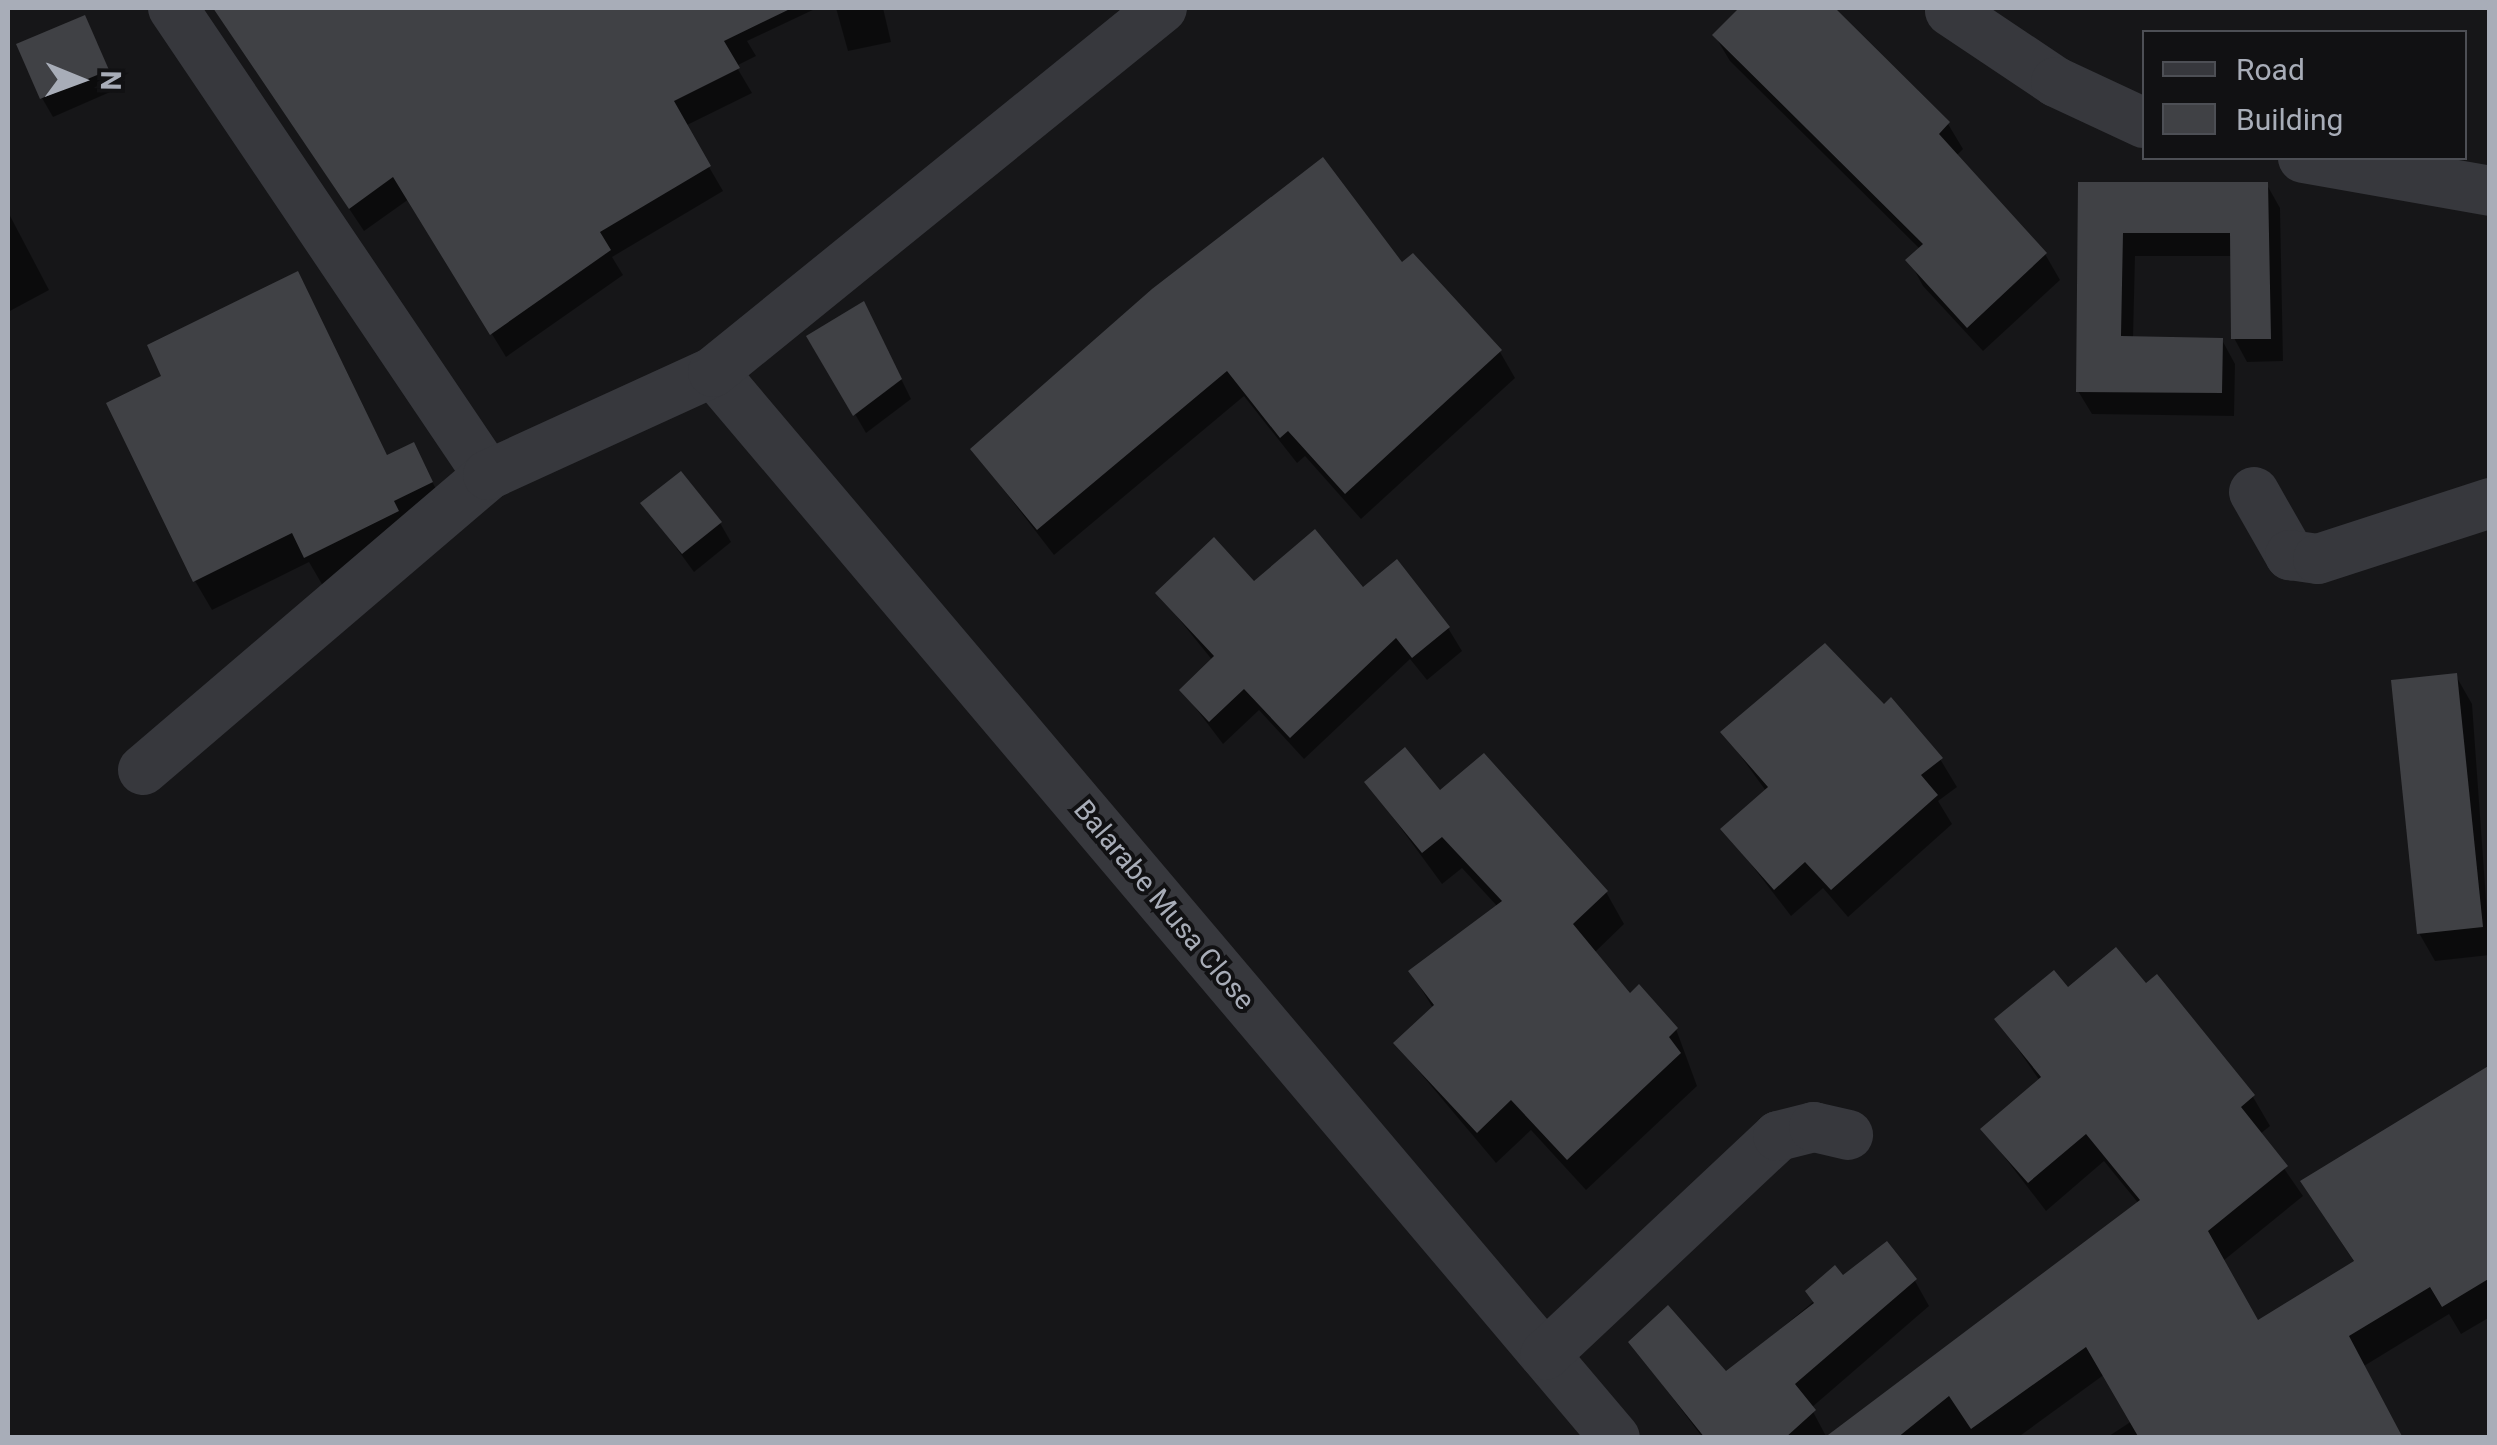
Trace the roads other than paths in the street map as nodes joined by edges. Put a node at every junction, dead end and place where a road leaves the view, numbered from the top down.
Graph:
1 (173, 8) edge
2 (1162, 8) edge
3 (1950, 11) dead end
4 (2142, 123) edge
5 (2314, 160) edge
6 (2490, 191) edge
7 (714, 372) junction
8 (488, 475) junction
9 (2254, 492) dead end
10 (2490, 503) edge
11 (143, 770) dead end
12 (1848, 1135) dead end
13 (1546, 1355) junction
14 (1615, 1438) edge

1 - 8 street
2 - 7 street
3 - 4 street
5 - 6 street
7 - 8 street
7 - 13 street, Balarabe Musa Close
8 - 11 street
9 - 10 street
12 - 13 street
13 - 14 street, Balarabe Musa Close

